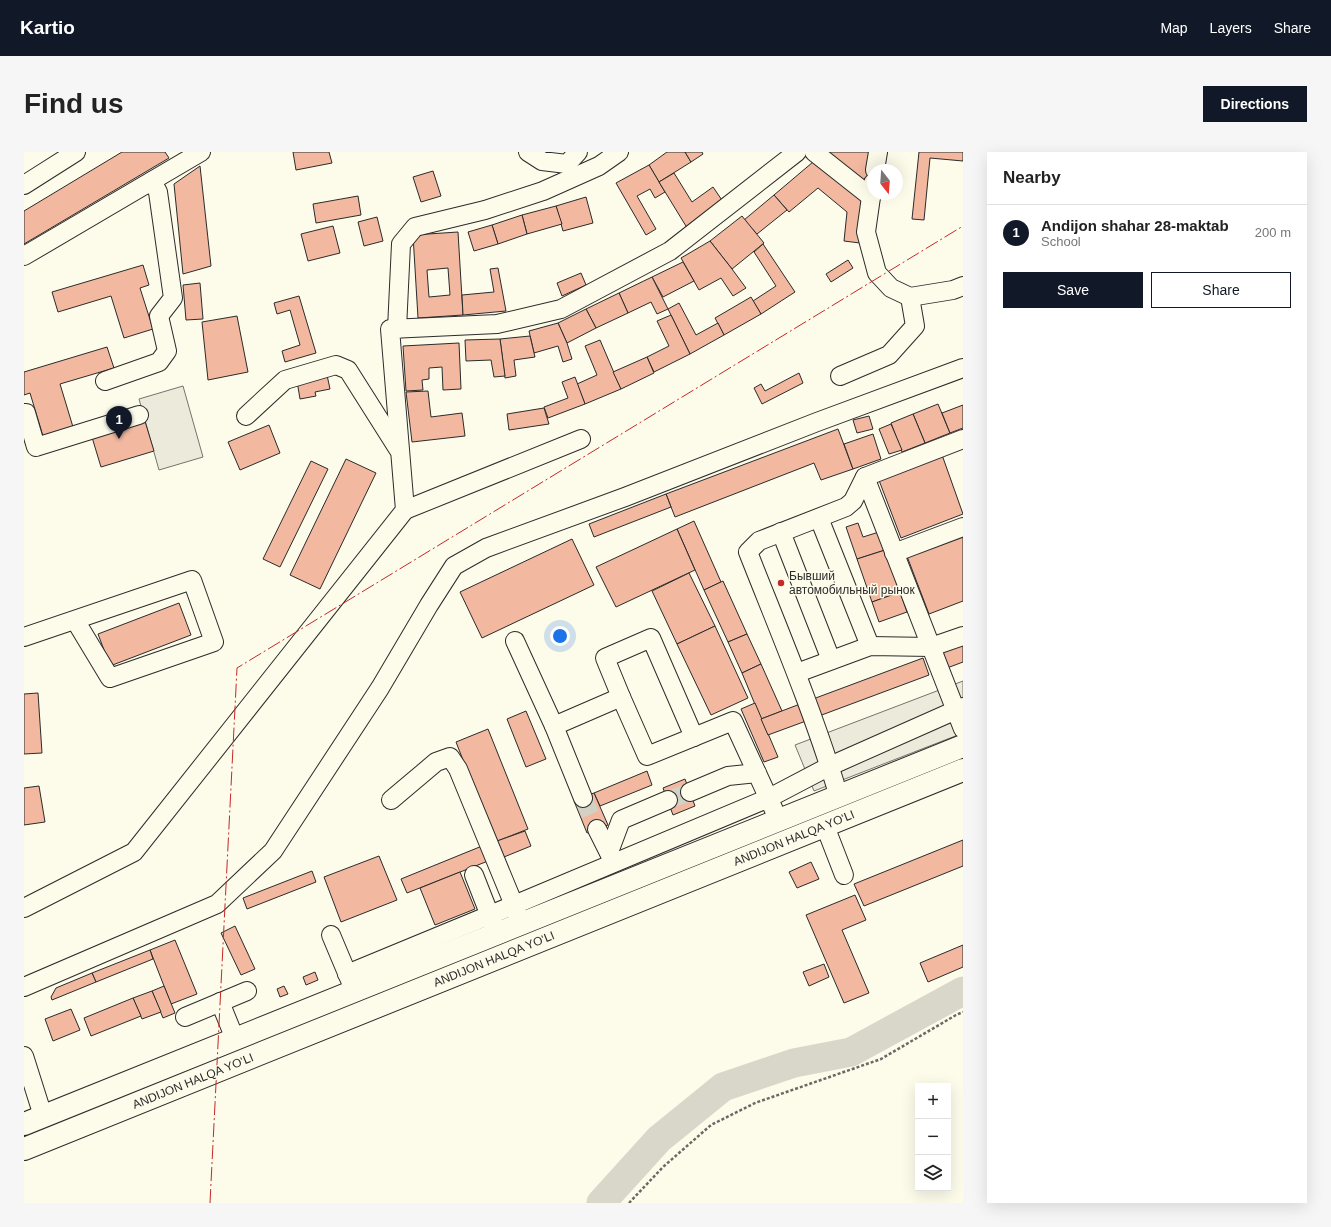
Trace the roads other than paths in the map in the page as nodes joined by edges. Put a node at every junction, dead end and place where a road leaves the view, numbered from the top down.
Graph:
1 (76, 152) edge
2 (200, 152) edge
3 (528, 152) edge
4 (578, 152) edge
5 (619, 152) edge
6 (797, 152) edge
7 (814, 152) edge
8 (878, 152) edge
9 (876, 164) edge
10 (152, 181) junction
11 (24, 185) edge
12 (867, 187) edge
13 (871, 200) edge
14 (24, 256) edge
15 (963, 286) edge
16 (910, 297) junction
17 (397, 328) junction
18 (963, 368) edge
19 (840, 376) dead end
20 (105, 381) dead end
21 (24, 414) edge
22 (139, 415) dead end
23 (246, 416) dead end
24 (581, 439) dead end
25 (962, 441) edge
26 (400, 451) junction
27 (865, 477) junction
28 (405, 510) junction
29 (819, 518) junction
30 (963, 527) edge
31 (781, 532) junction
32 (894, 553) junction
33 (75, 620) junction
34 (963, 636) edge
35 (24, 637) edge
36 (515, 641) dead end
37 (870, 646) junction
38 (932, 647) junction
39 (831, 660) junction
40 (797, 673) junction
41 (621, 697) junction
42 (959, 709) edge
43 (554, 726) junction
44 (963, 729) edge
45 (694, 738) junction
46 (963, 746) edge
47 (830, 766) junction
48 (963, 770) edge
49 (757, 773) junction
50 (690, 792) tunnel mouth
51 (839, 797) junction
52 (583, 798) tunnel mouth
53 (769, 798) junction
54 (391, 800) dead end
55 (668, 800) tunnel mouth
56 (779, 821) junction
57 (825, 826) junction
58 (597, 830) tunnel mouth
59 (611, 858) junction
60 (474, 875) dead end
61 (844, 876) dead end
62 (622, 884) junction
63 (24, 908) edge
64 (518, 915) junction
65 (494, 925) junction
66 (331, 935) dead end
67 (351, 982) junction
68 (24, 986) edge
69 (246, 991) dead end
70 (220, 1002) junction
71 (185, 1017) dead end
72 (235, 1040) junction
73 (24, 1056) edge
74 (34, 1120) edge
75 (24, 1149) edge

1 - 11 street
2 - 10 street
3 - 4 street
5 - 17 street
6 - 17 street
7 - 12 street
8 - 9 street
10 - 14 street
10 - 20 street
13 - 16 street
15 - 16 street
16 - 19 street
17 - 26 street
18 - 68 street
21 - 22 street
23 - 26 street
24 - 28 street
25 - 27 street
26 - 28 street
27 - 29 street
27 - 32 street
28 - 63 street
29 - 31 street
29 - 37 street
30 - 32 street
31 - 39 street
31 - 40 street
32 - 38 street
33 - 33 street
33 - 35 street
34 - 38 street
36 - 43 street
37 - 38 street
37 - 39 street
38 - 42 street
39 - 40 street
40 - 47 street
41 - 43 street
41 - 45 street
41 - 45 street
42 - 44 street
42 - 47 street
43 - 52 street
45 - 49 street
46 - 51 highway, ANDIJON HALQA YO‘LI
47 - 51 street
47 - 53 street
48 - 57 highway, ANDIJON HALQA YO‘LI
49 - 50 street
49 - 53 street
51 - 56 highway, ANDIJON HALQA YO‘LI
53 - 56 street
53 - 59 street
54 - 64 street
55 - 59 street
56 - 62 highway, ANDIJON HALQA YO‘LI
57 - 61 street
57 - 75 highway, ANDIJON HALQA YO‘LI
58 - 59 street
59 - 62 street
59 - 64 street
60 - 65 street
62 - 64 highway, ANDIJON HALQA YO‘LI
64 - 65 highway, ANDIJON HALQA YO‘LI
65 - 67 highway, ANDIJON HALQA YO‘LI
66 - 67 street
67 - 72 highway, ANDIJON HALQA YO‘LI
69 - 70 street
70 - 71 street
70 - 72 street
72 - 74 highway, ANDIJON HALQA YO‘LI
73 - 74 street

